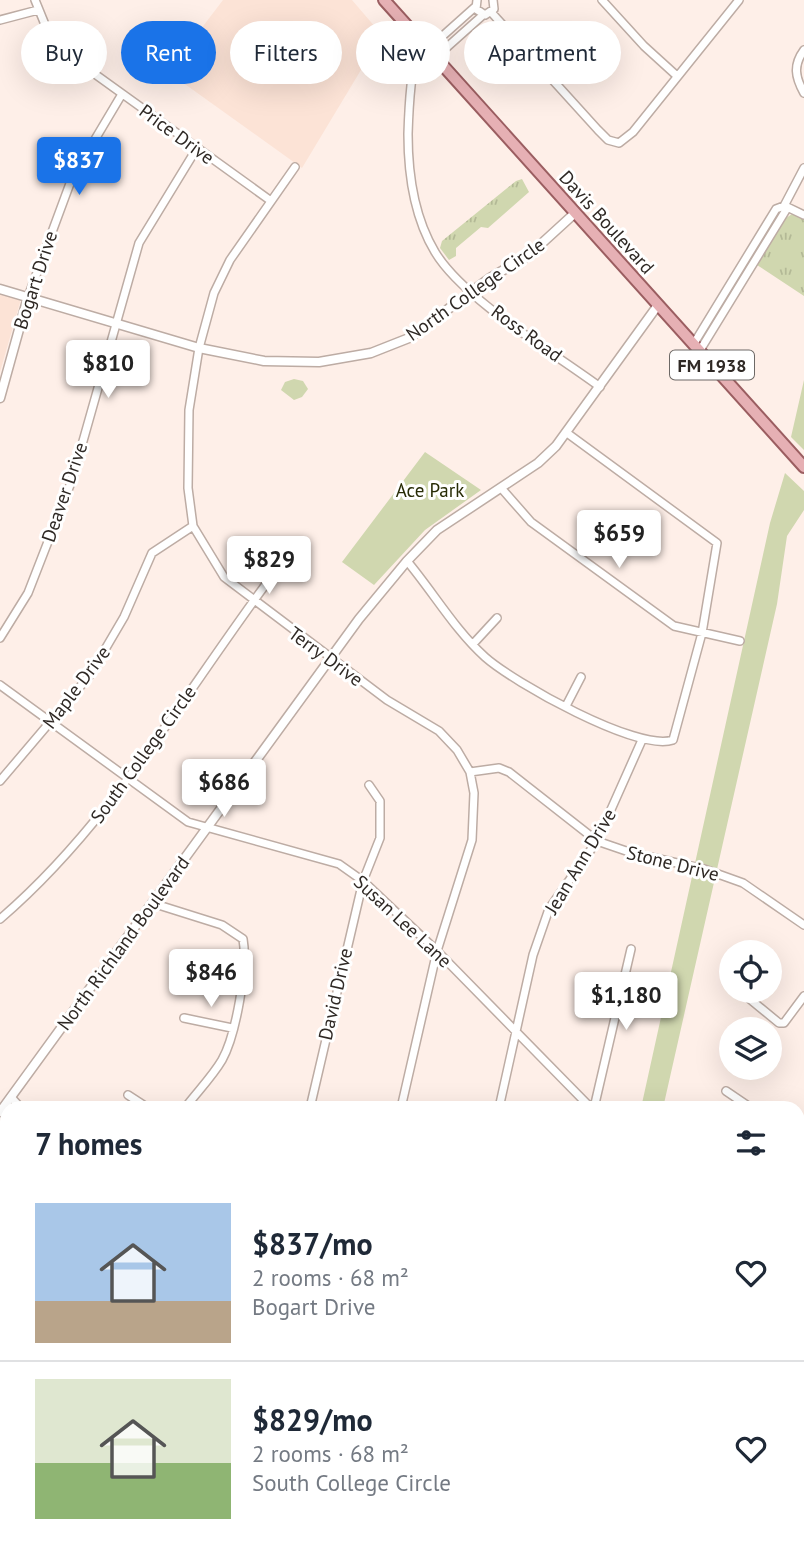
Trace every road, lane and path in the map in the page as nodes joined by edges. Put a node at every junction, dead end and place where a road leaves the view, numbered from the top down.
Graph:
1 (35, 0) edge
2 (384, 0) edge
3 (601, 0) edge
4 (735, 1) edge
5 (476, 4) edge
6 (492, 6) edge
7 (38, 10) junction
8 (0, 20) edge
9 (403, 21) edge
10 (450, 33) edge
11 (450, 39) edge
12 (804, 50) edge
13 (450, 73) edge
14 (677, 76) junction
15 (414, 84) edge
16 (804, 93) edge
17 (122, 94) junction
18 (197, 148) junction
19 (295, 167) dead end
20 (804, 167) edge
21 (271, 201) junction
22 (784, 206) junction
23 (575, 213) junction
24 (804, 215) edge
25 (0, 289) edge
26 (472, 293) junction
27 (28, 297) junction
28 (658, 305) junction
29 (115, 323) junction
30 (199, 348) junction
31 (696, 349) junction
32 (600, 387) junction
33 (0, 398) edge
34 (568, 433) junction
35 (804, 467) edge
36 (502, 489) junction
37 (193, 526) junction
38 (407, 561) junction
39 (272, 576) dead end
40 (253, 601) junction
41 (497, 618) dead end
42 (702, 633) junction
43 (0, 638) edge
44 (740, 641) dead end
45 (473, 644) junction
46 (331, 659) junction
47 (581, 677) dead end
48 (0, 685) edge
49 (566, 706) junction
50 (50, 723) junction
51 (642, 740) junction
52 (470, 772) junction
53 (127, 778) junction
54 (0, 781) edge
55 (369, 785) dead end
56 (206, 829) junction
57 (597, 841) junction
58 (363, 881) junction
59 (152, 903) junction
60 (0, 919) edge
61 (804, 925) edge
62 (631, 949) dead end
63 (437, 951) junction
64 (804, 996) edge
65 (753, 1003) edge
66 (184, 1018) dead end
67 (232, 1028) junction
68 (515, 1032) junction
69 (726, 1091) dead end
70 (128, 1095) dead end
71 (11, 1097) junction
72 (8, 1101) edge
73 (15, 1101) edge
74 (137, 1101) edge
75 (191, 1101) edge
76 (312, 1101) edge
77 (403, 1101) edge
78 (500, 1101) edge
79 (585, 1101) edge
80 (594, 1101) edge
81 (741, 1101) edge

1 - 7 street, Price Drive
2 - 9 main road, Davis Boulevard / FM 1938
3 - 14 street
4 - 14 street
5 - 6 street
5 - 10 street
6 - 11 street
6 - 14 street
7 - 8 street
7 - 17 street, Price Drive
12 - 16 street
13 - 23 main road, Davis Boulevard / FM 1938
15 - 26 street, Ross Road
17 - 18 street, Price Drive
17 - 27 street, Bogart Drive
18 - 21 street, Price Drive
18 - 29 street, Deaver Drive
19 - 21 street, Terry Drive
20 - 22 street
21 - 30 street, Terry Drive
22 - 24 street
22 - 31 street
23 - 26 street, North College Circle
23 - 28 main road, Davis Boulevard / FM 1938
25 - 27 street, North College Circle
26 - 30 street, North College Circle
26 - 32 street, Ross Road
27 - 29 street, North College Circle
27 - 33 street, Bogart Drive
28 - 31 main road, Davis Boulevard / FM 1938
28 - 32 street, North Richland Boulevard
29 - 30 street, North College Circle
29 - 43 street, Deaver Drive
30 - 37 street, Terry Drive
31 - 35 main road, Davis Boulevard / FM 1938
32 - 34 street, North Richland Boulevard
34 - 36 street, North Richland Boulevard
34 - 42 street
36 - 38 street, North Richland Boulevard
36 - 42 street
37 - 40 street, Terry Drive
37 - 50 street, Maple Drive
38 - 45 street
38 - 46 street, North Richland Boulevard
39 - 40 street, South College Circle
40 - 46 street, Terry Drive
40 - 53 street, South College Circle
41 - 45 street
42 - 44 street
42 - 51 street
45 - 49 street
46 - 52 street, Terry Drive
46 - 56 street, North Richland Boulevard
47 - 49 street
48 - 50 street, Susan Lee Lane
49 - 51 street
50 - 53 street, Susan Lee Lane
50 - 54 street, Maple Drive
51 - 57 street, Jean Ann Drive
52 - 57 street, Stone Drive
52 - 63 street, Terry Drive
53 - 56 street, Susan Lee Lane
53 - 60 street, South College Circle
55 - 58 street, David Drive
56 - 58 street, Susan Lee Lane
56 - 59 street, North Richland Boulevard
57 - 61 street, Stone Drive
57 - 68 street, Jean Ann Drive
58 - 63 street, Susan Lee Lane
58 - 76 street, David Drive
59 - 67 street
59 - 71 street, North Richland Boulevard
62 - 80 street
63 - 68 street, Susan Lee Lane
63 - 77 street, Terry Drive
64 - 65 street
66 - 67 street
67 - 75 street
68 - 78 street, Jean Ann Drive
68 - 79 street, Susan Lee Lane
69 - 81 street
70 - 74 street
71 - 72 street, North Richland Boulevard
71 - 73 street

